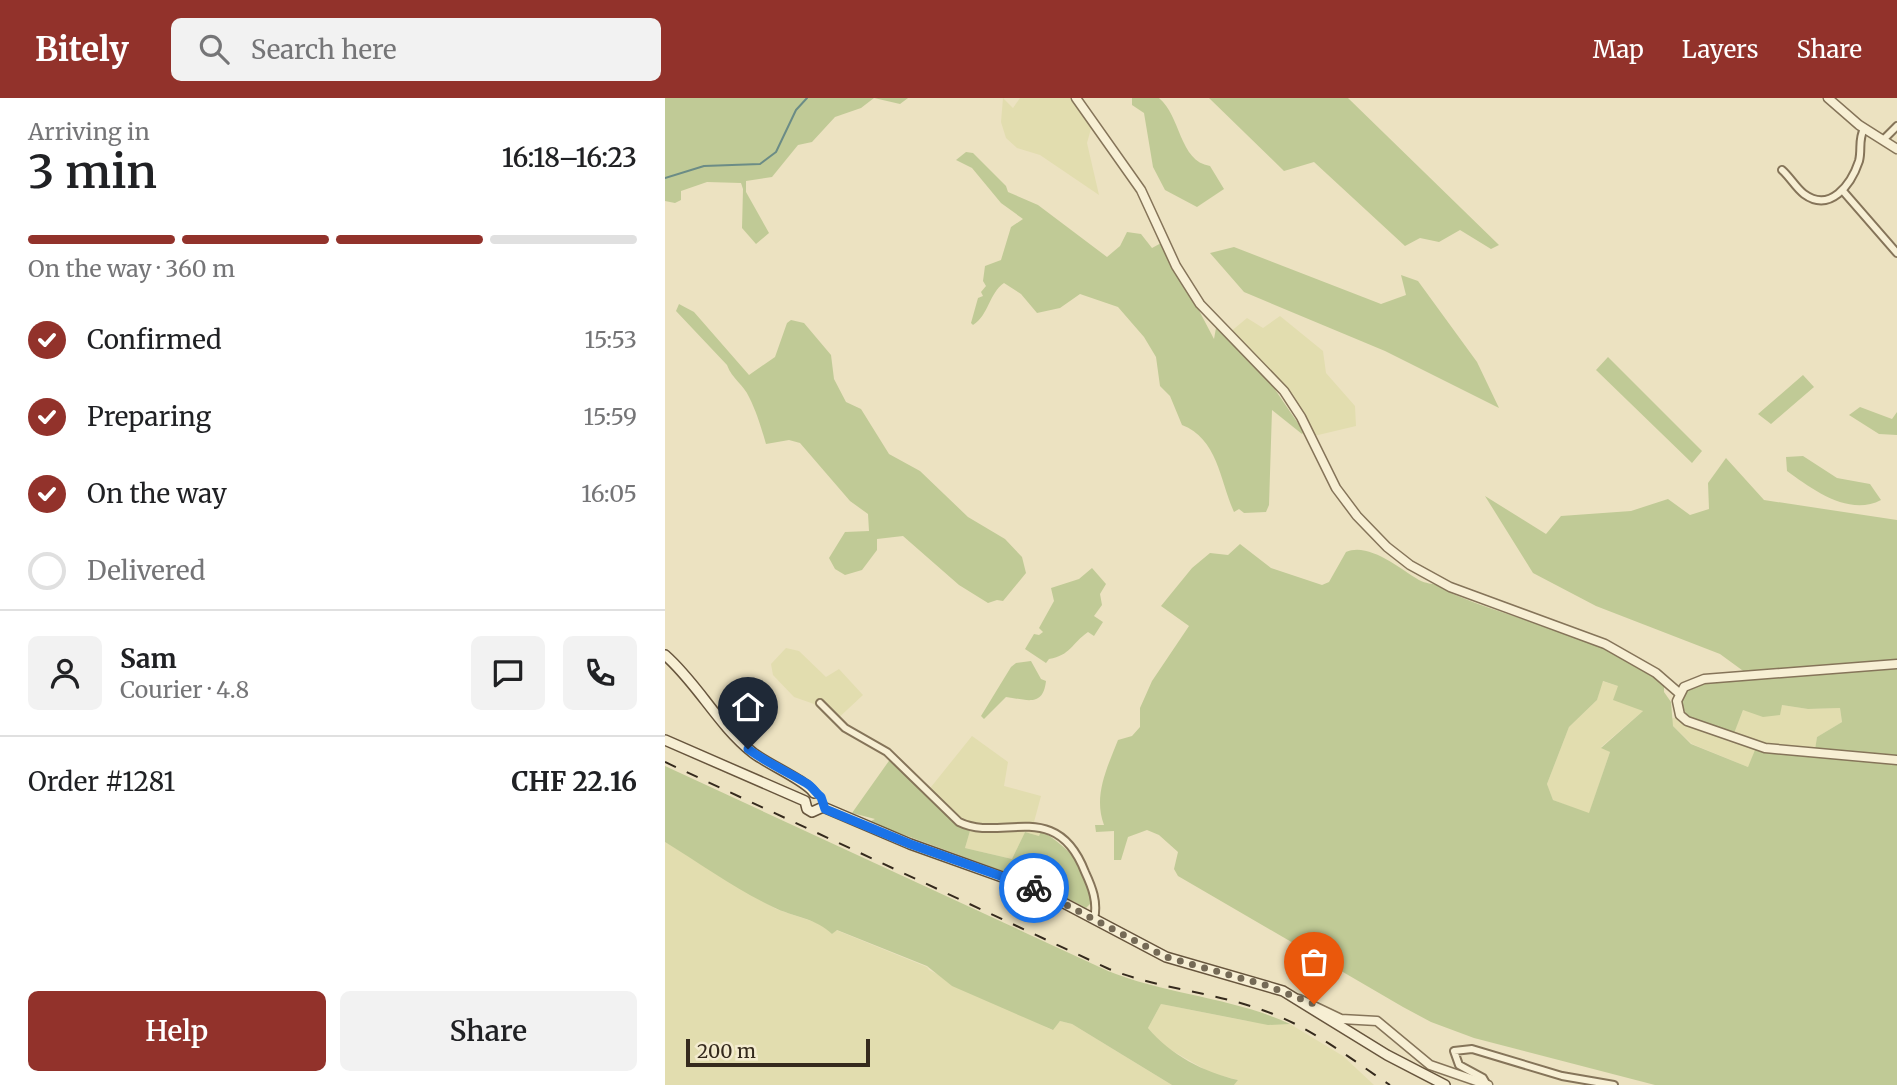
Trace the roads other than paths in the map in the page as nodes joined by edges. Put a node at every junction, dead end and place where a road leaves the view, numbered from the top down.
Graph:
1 (1076, 98) edge
2 (1828, 98) edge
3 (1897, 126) edge
4 (1864, 129) junction
5 (1883, 140) junction
6 (1897, 149) edge
7 (1782, 170) dead end
8 (1843, 191) junction
9 (1897, 253) edge
10 (665, 655) edge
11 (1897, 664) edge
12 (1679, 693) junction
13 (820, 703) dead end
14 (665, 740) edge
15 (1897, 760) edge
16 (814, 793) junction
17 (805, 801) junction
18 (823, 807) junction
19 (1094, 919) junction
20 (1297, 998) junction
21 (1445, 1085) edge
22 (1487, 1085) edge
23 (1614, 1085) edge

1 - 12 street
2 - 4 street
3 - 5 street
4 - 5 street
4 - 8 street
5 - 6 street
7 - 8 street
8 - 9 street
10 - 16 main road
11 - 12 street
12 - 15 street
13 - 19 street
14 - 17 main road
16 - 17 main road
16 - 18 main road
17 - 18 main road
18 - 19 main road
19 - 20 main road
20 - 21 main road
20 - 22 street
22 - 23 street

